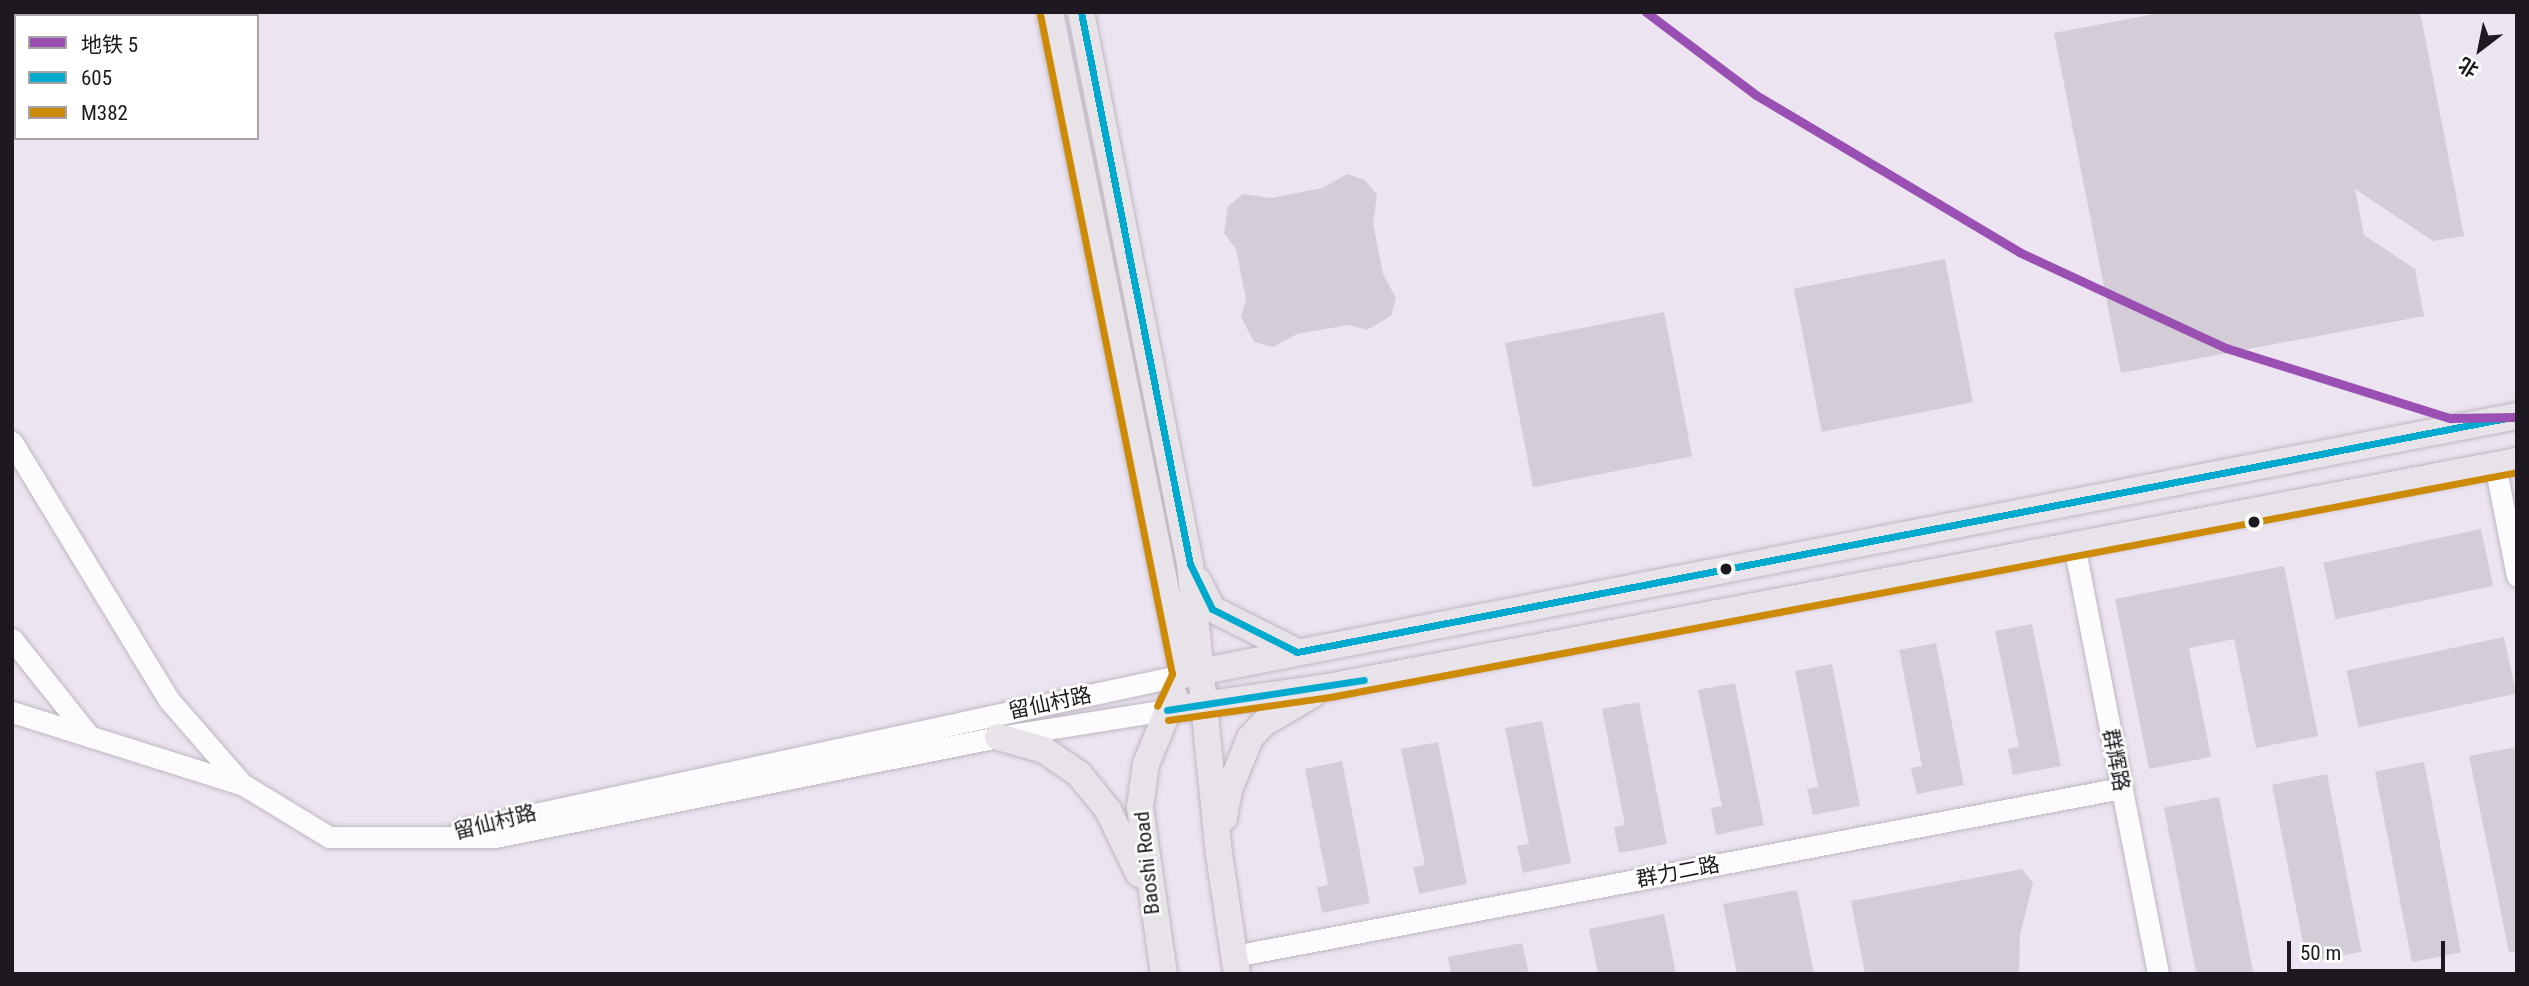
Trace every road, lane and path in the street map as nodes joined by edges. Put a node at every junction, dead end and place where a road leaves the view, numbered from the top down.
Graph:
1 (1050, 12) edge
2 (1081, 12) edge
3 (2517, 416) edge
4 (12, 442) edge
5 (2506, 463) edge
6 (2074, 545) junction
7 (1190, 564) junction
8 (2517, 576) edge
9 (12, 639) edge
10 (1297, 652) junction
11 (1194, 673) junction
12 (1328, 687) junction
13 (1206, 702) junction
14 (1167, 710) junction
15 (12, 712) edge
16 (90, 737) junction
17 (998, 737) junction
18 (242, 784) junction
19 (2121, 788) junction
20 (444, 835) junction
21 (1219, 854) junction
22 (1152, 912) junction
23 (1236, 965) edge
24 (1164, 974) edge
25 (2158, 974) edge

1 - 11 main road
2 - 7 main road
3 - 10 main road
4 - 18 street
5 - 6 main road
5 - 8 street
6 - 12 main road
6 - 19 street, 群辉路
7 - 10 main road
7 - 11 main road
9 - 16 street
10 - 11 main road
11 - 13 main road
11 - 14 main road, Baoshi Road
11 - 20 street, 留仙村路
12 - 13 main road
12 - 21 main road
13 - 14 main road
13 - 21 main road
14 - 17 street, 留仙村路
14 - 22 main road, Baoshi Road
15 - 16 street
16 - 18 street
17 - 20 street, 留仙村路
17 - 22 main road
18 - 20 street
19 - 23 street, 群力二路
19 - 25 street, 群辉路
21 - 23 main road
22 - 24 main road, Baoshi Road

